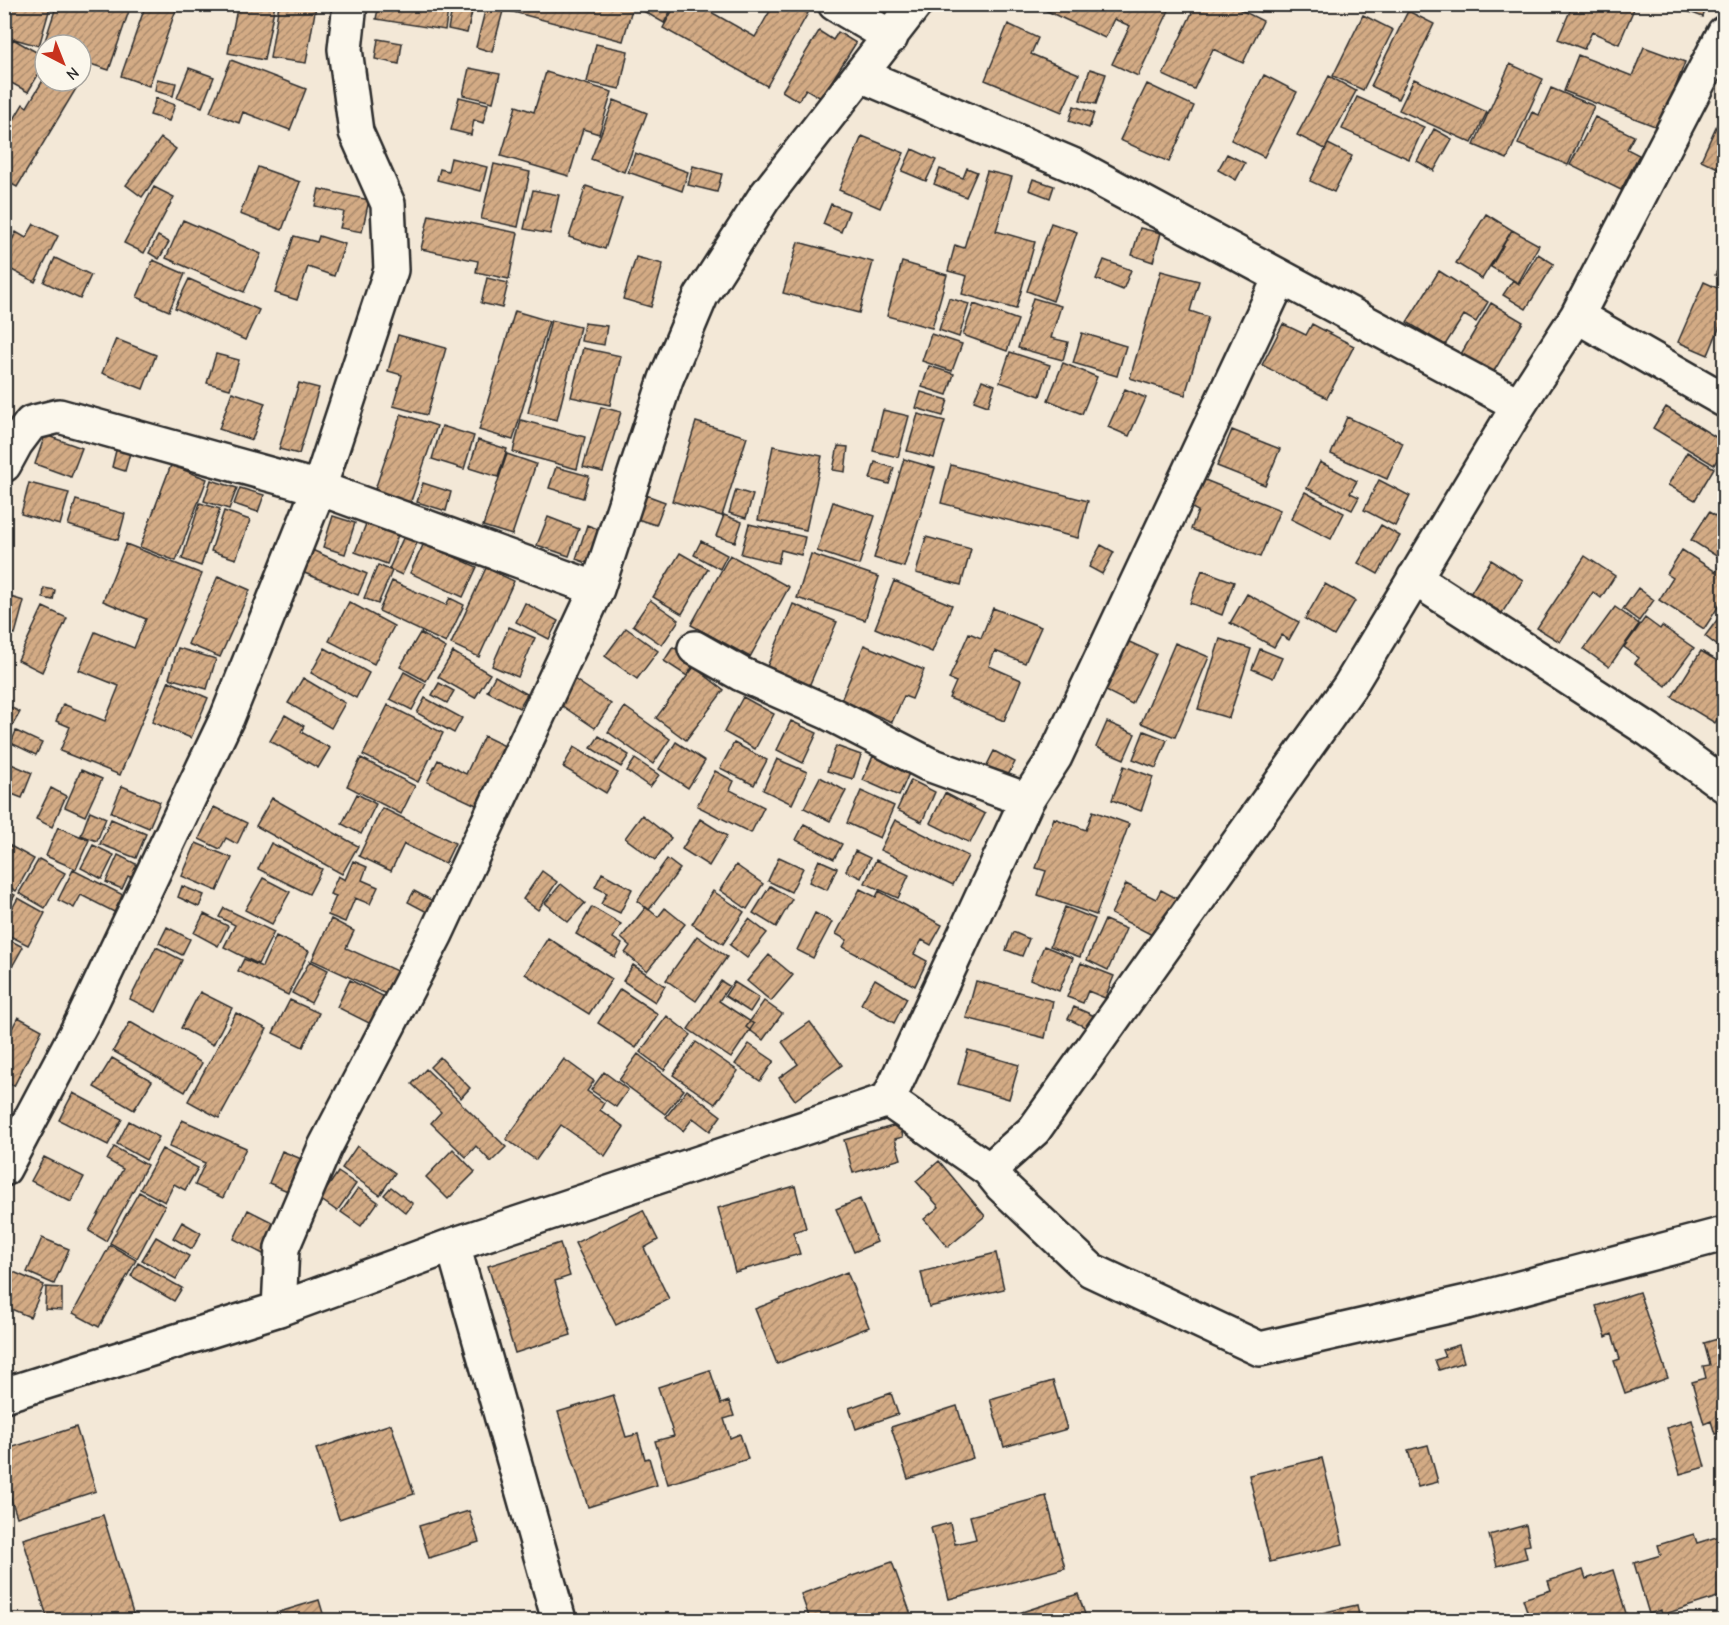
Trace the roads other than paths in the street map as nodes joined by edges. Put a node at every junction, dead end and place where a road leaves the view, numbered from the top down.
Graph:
1 (350, 4) edge
2 (835, 4) edge
3 (915, 4) edge
4 (1725, 33) edge
5 (891, 37) junction
6 (861, 75) junction
7 (1280, 278) junction
8 (1577, 316) junction
9 (1725, 400) edge
10 (1519, 405) junction
11 (4, 465) edge
12 (319, 488) junction
13 (1414, 578) junction
14 (597, 589) junction
15 (694, 648) dead end
16 (1725, 785) edge
17 (1026, 800) junction
18 (888, 1100) junction
19 (4, 1169) edge
20 (989, 1170) junction
21 (1725, 1234) edge
22 (453, 1245) junction
23 (279, 1310) junction
24 (4, 1395) edge
25 (559, 1620) edge

1 - 12 street
2 - 5 street
3 - 5 street
4 - 8 street
5 - 6 street
6 - 7 street
6 - 14 street
7 - 10 street
7 - 17 street
8 - 9 street
8 - 10 street
10 - 13 street
11 - 12 street
12 - 14 street
12 - 19 street
13 - 16 street
13 - 20 street
14 - 23 street
15 - 17 street
17 - 18 street
18 - 20 street
18 - 22 street
20 - 21 street
22 - 23 street
22 - 25 street
23 - 24 street

